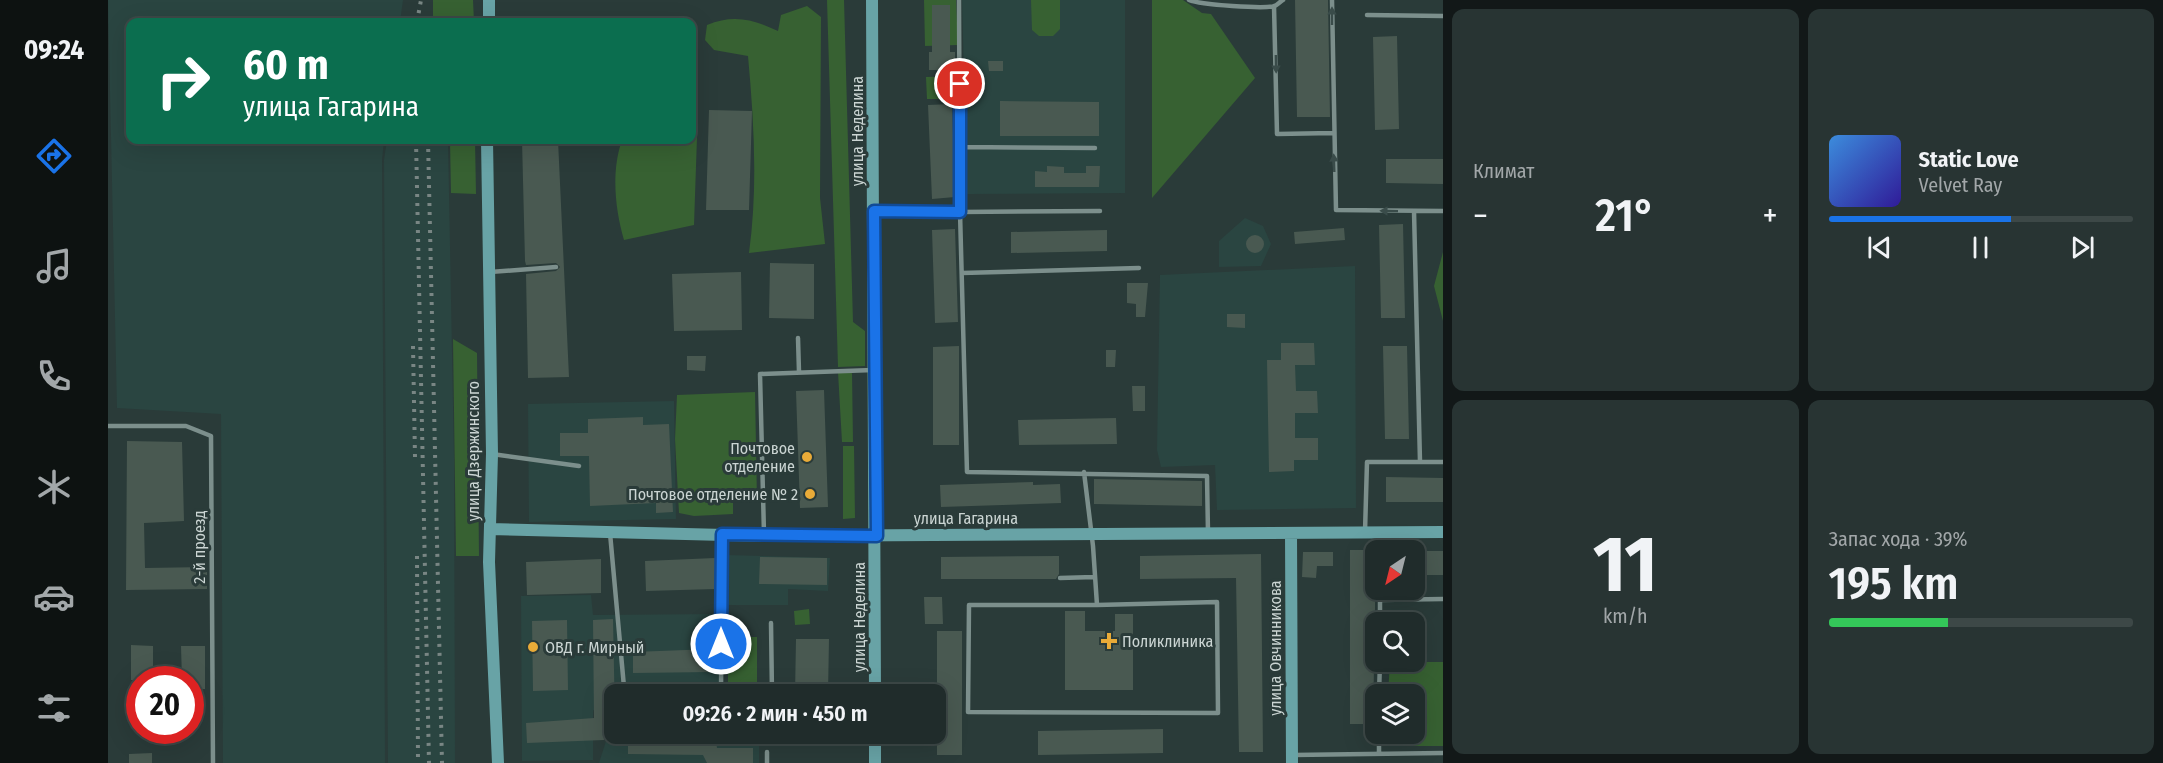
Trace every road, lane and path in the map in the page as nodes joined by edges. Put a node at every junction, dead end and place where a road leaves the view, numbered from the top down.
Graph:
1 (489, 0) edge
2 (872, 0) edge
3 (959, 0) edge
4 (1189, 0) edge
5 (1283, 0) edge
6 (1332, 0) edge
7 (1274, 6) junction
8 (1367, 15) dead end
9 (1443, 16) edge
10 (489, 18) edge
11 (1333, 133) junction
12 (487, 144) edge
13 (960, 147) junction
14 (1095, 148) dead end
15 (874, 211) junction
16 (1414, 211) junction
17 (1443, 211) edge
18 (960, 212) junction
19 (1100, 212) dead end
20 (556, 267) dead end
21 (1139, 268) dead end
22 (488, 272) junction
23 (962, 273) junction
24 (798, 338) dead end
25 (876, 370) junction
26 (799, 372) junction
27 (108, 426) edge
28 (492, 454) junction
29 (1419, 462) junction
30 (1443, 462) edge
31 (579, 466) dead end
32 (1084, 472) junction
33 (490, 529) junction
34 (610, 531) junction
35 (1291, 532) junction
36 (1365, 532) junction
37 (1443, 532) edge
38 (1208, 533) junction
39 (722, 534) junction
40 (1090, 534) junction
41 (764, 536) junction
42 (877, 536) junction
43 (1094, 577) junction
44 (1060, 578) dead end
45 (1443, 599) edge
46 (1096, 605) junction
47 (1380, 612) edge
48 (771, 623) dead end
49 (624, 684) edge
50 (721, 684) edge
51 (772, 684) edge
52 (875, 684) edge
53 (875, 744) edge
54 (1378, 744) edge
55 (767, 752) dead end
56 (1443, 753) edge
57 (1378, 754) junction
58 (1291, 759) edge
59 (213, 763) edge
60 (498, 763) edge
61 (767, 763) edge
62 (875, 763) edge
63 (1377, 763) edge

1 - 10 street
2 - 15 street, улица Неделина
3 - 13 lane
4 - 7 lane
5 - 7 lane
11 -> 6 lane
7 -> 11 lane
8 - 9 lane
16 -> 11 lane
12 - 22 street, улица Дзержинского
13 - 14 lane
13 - 18 lane
15 - 18 lane
15 - 25 street, улица Неделина
16 - 17 lane
16 - 29 lane
18 - 19 lane
18 - 23 lane
20 - 22 lane
21 - 23 lane
22 - 28 street, улица Дзержинского
23 - 32 lane
24 - 26 lane
25 - 26 lane
25 - 42 street, улица Неделина
26 - 41 lane
27 - 59 lane, 2-й проезд
28 - 31 lane
28 - 33 street, улица Дзержинского
29 - 30 lane
29 - 36 lane
32 - 38 lane
32 - 40 lane
33 - 34 street, улица Гагарина
33 - 60 street, улица Дзержинского
34 - 39 street, улица Гагарина
34 - 49 lane
35 - 36 street, улица Гагарина
35 - 38 street, улица Гагарина
35 - 58 street, улица Овчинникова
36 - 37 street, улица Гагарина
38 - 40 street, улица Гагарина
39 - 41 street, улица Гагарина
39 - 50 lane
40 - 42 street, улица Гагарина
40 - 43 lane
41 - 42 street, улица Гагарина
42 - 52 street, улица Неделина
43 - 44 lane
43 - 46 lane
45 - 47 lane
46 - 46 lane
48 - 51 lane
53 - 62 street
54 - 57 lane
55 - 61 lane
56 - 57 lane
57 - 58 lane
57 - 63 lane

